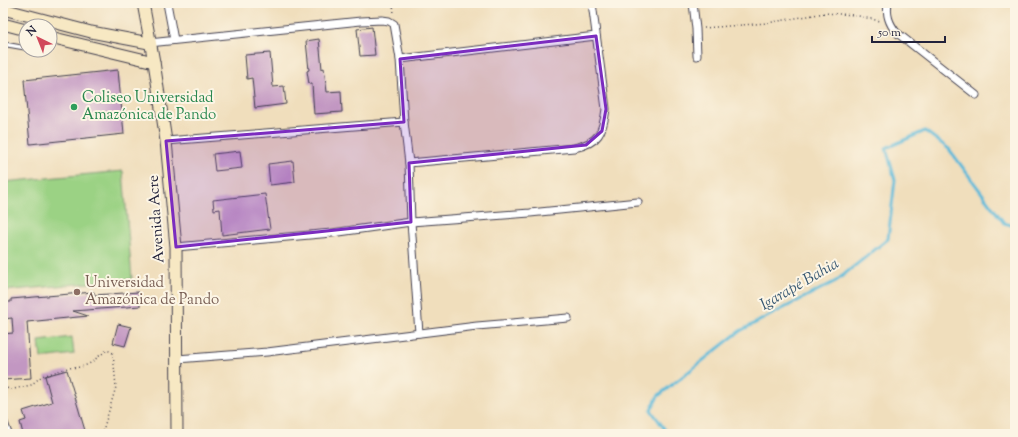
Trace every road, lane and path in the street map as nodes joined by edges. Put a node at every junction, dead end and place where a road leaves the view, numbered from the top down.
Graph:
1 (142, 3) edge
2 (167, 3) edge
3 (592, 3) edge
4 (693, 3) edge
5 (888, 3) edge
6 (3, 9) edge
7 (31, 18) edge
8 (3, 24) edge
9 (890, 24) junction
10 (58, 25) edge
11 (18, 28) edge
12 (696, 29) junction
13 (596, 36) junction
14 (58, 39) edge
15 (174, 40) junction
16 (149, 43) junction
17 (3, 44) edge
18 (18, 47) edge
19 (696, 56) dead end
20 (400, 59) junction
21 (154, 62) junction
22 (976, 95) dead end
23 (404, 122) junction
24 (166, 141) junction
25 (408, 163) junction
26 (638, 202) dead end
27 (411, 222) junction
28 (176, 247) junction
29 (568, 318) dead end
30 (419, 334) junction
31 (177, 359) junction
32 (3, 388) edge
33 (3, 415) edge
34 (10, 434) edge
35 (102, 434) edge
36 (177, 434) edge

1 - 16 main road, Avenida Acre
2 - 15 street
3 - 13 street
4 - 12 street
5 - 9 street
6 - 7 main road
8 - 11 main road
9 - 12 path
9 - 22 street
10 - 16 main road
12 - 19 street
13 - 20 street
13 - 25 street
14 - 21 main road
15 - 16 street
15 - 20 street
16 - 21 main road, Avenida Acre
17 - 18 lane
20 - 23 street
21 - 24 main road, Avenida Acre
23 - 24 street
23 - 25 street
24 - 28 main road, Avenida Acre
25 - 27 street
26 - 27 street
27 - 28 street
27 - 30 street
28 - 31 main road, Avenida Acre
29 - 30 street
30 - 31 street
31 - 36 main road, Avenida Acre
32 - 35 path
33 - 34 lane

